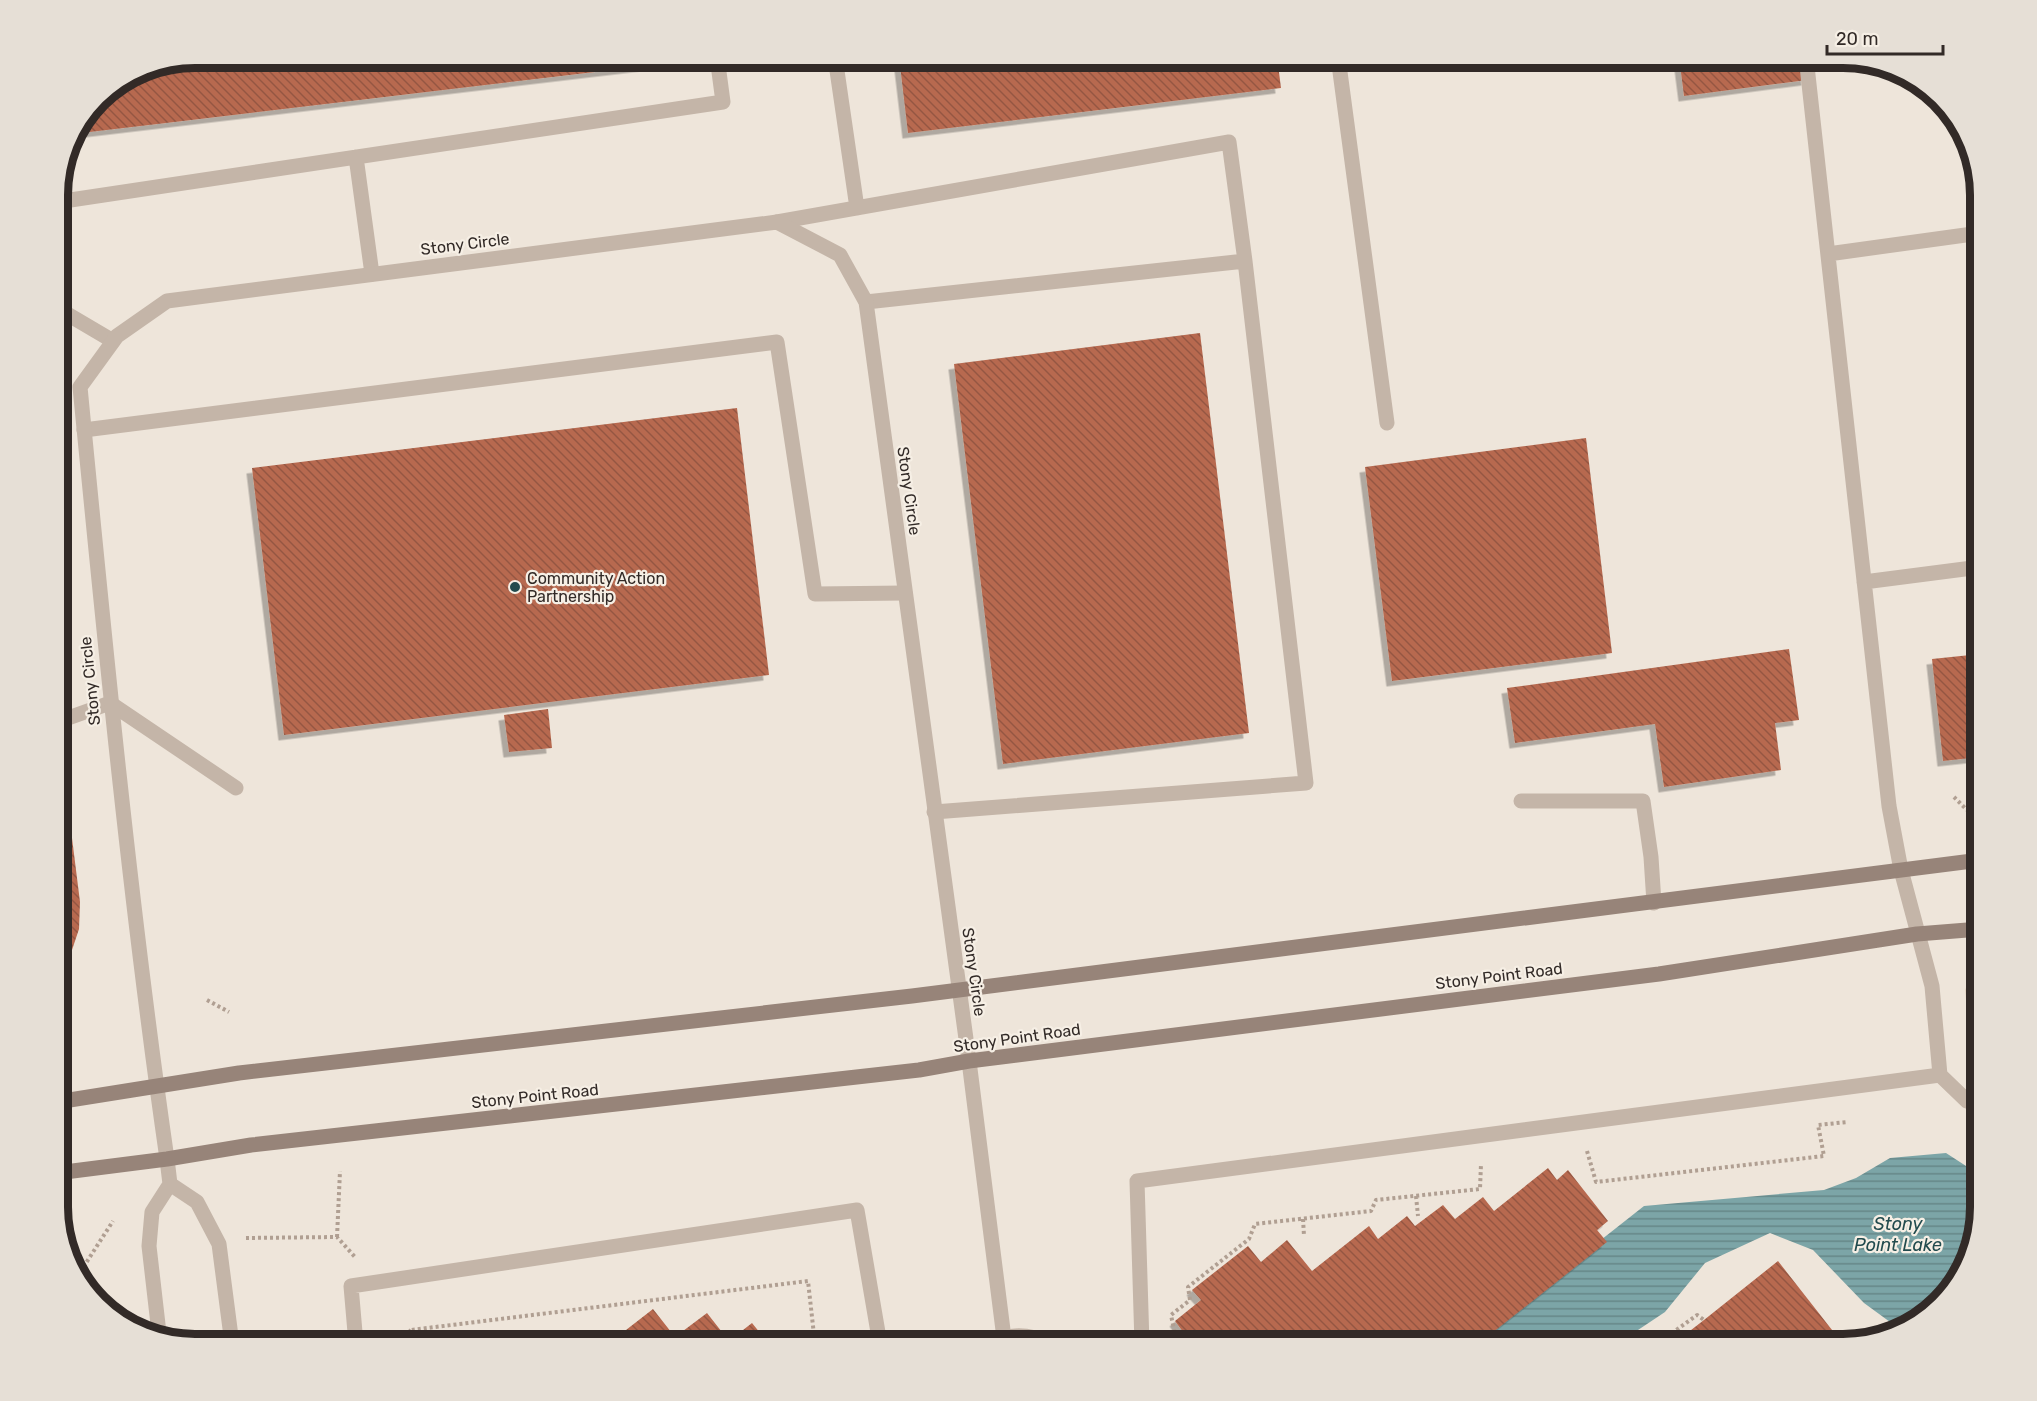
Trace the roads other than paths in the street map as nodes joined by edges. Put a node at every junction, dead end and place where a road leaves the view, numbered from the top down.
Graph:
1 (718, 68) edge
2 (837, 68) edge
3 (1340, 68) edge
4 (1807, 68) edge
5 (356, 157) junction
6 (68, 200) edge
7 (857, 208) junction
8 (777, 222) junction
9 (1970, 234) edge
10 (1828, 254) junction
11 (1245, 261) junction
12 (372, 274) junction
13 (866, 302) junction
14 (68, 314) edge
15 (113, 341) junction
16 (1388, 423) dead end
17 (84, 430) junction
18 (1970, 568) edge
19 (1864, 582) junction
20 (905, 593) junction
21 (110, 703) junction
22 (68, 719) edge
23 (236, 788) dead end
24 (1521, 801) dead end
25 (934, 812) junction
26 (1970, 861) edge
27 (1901, 870) junction
28 (1654, 903) junction
29 (1970, 930) edge
30 (1917, 934) junction
31 (958, 989) junction
32 (969, 1061) junction
33 (1940, 1075) junction
34 (157, 1086) junction
35 (68, 1100) edge
36 (1970, 1102) edge
37 (167, 1159) junction
38 (68, 1172) edge
39 (170, 1184) junction
40 (158, 1328) edge
41 (231, 1334) edge
42 (355, 1334) edge
43 (878, 1334) edge
44 (997, 1334) edge
45 (1142, 1334) edge

1 - 5 street
2 - 7 street
3 - 16 street
4 - 10 street
5 - 6 street
5 - 12 street
7 - 8 street
7 - 11 street
8 - 12 street, Stony Circle
8 - 13 street, Stony Circle
9 - 10 street
10 - 19 street
11 - 13 street
11 - 25 street
12 - 15 street, Stony Circle
13 - 20 street, Stony Circle
14 - 15 street
15 - 17 street, Stony Circle
17 - 20 street
17 - 21 street, Stony Circle
18 - 19 street
19 - 27 street
20 - 25 street, Stony Circle
21 - 22 street
21 - 23 street
21 - 34 street, Stony Circle
24 - 28 street
25 - 31 street, Stony Circle
26 - 27 main road
27 - 28 main road
27 - 30 street
28 - 31 main road
29 - 30 main road, Stony Point Road
30 - 32 main road, Stony Point Road
30 - 33 street
31 - 32 street, Stony Circle
31 - 34 main road
32 - 37 main road, Stony Point Road
32 - 44 street, Stony Circle
33 - 36 street
33 - 45 street
34 - 35 main road
34 - 37 street, Stony Circle
37 - 38 main road, Stony Point Road
37 - 39 street, Stony Circle
39 - 40 street
39 - 41 street
42 - 43 street

